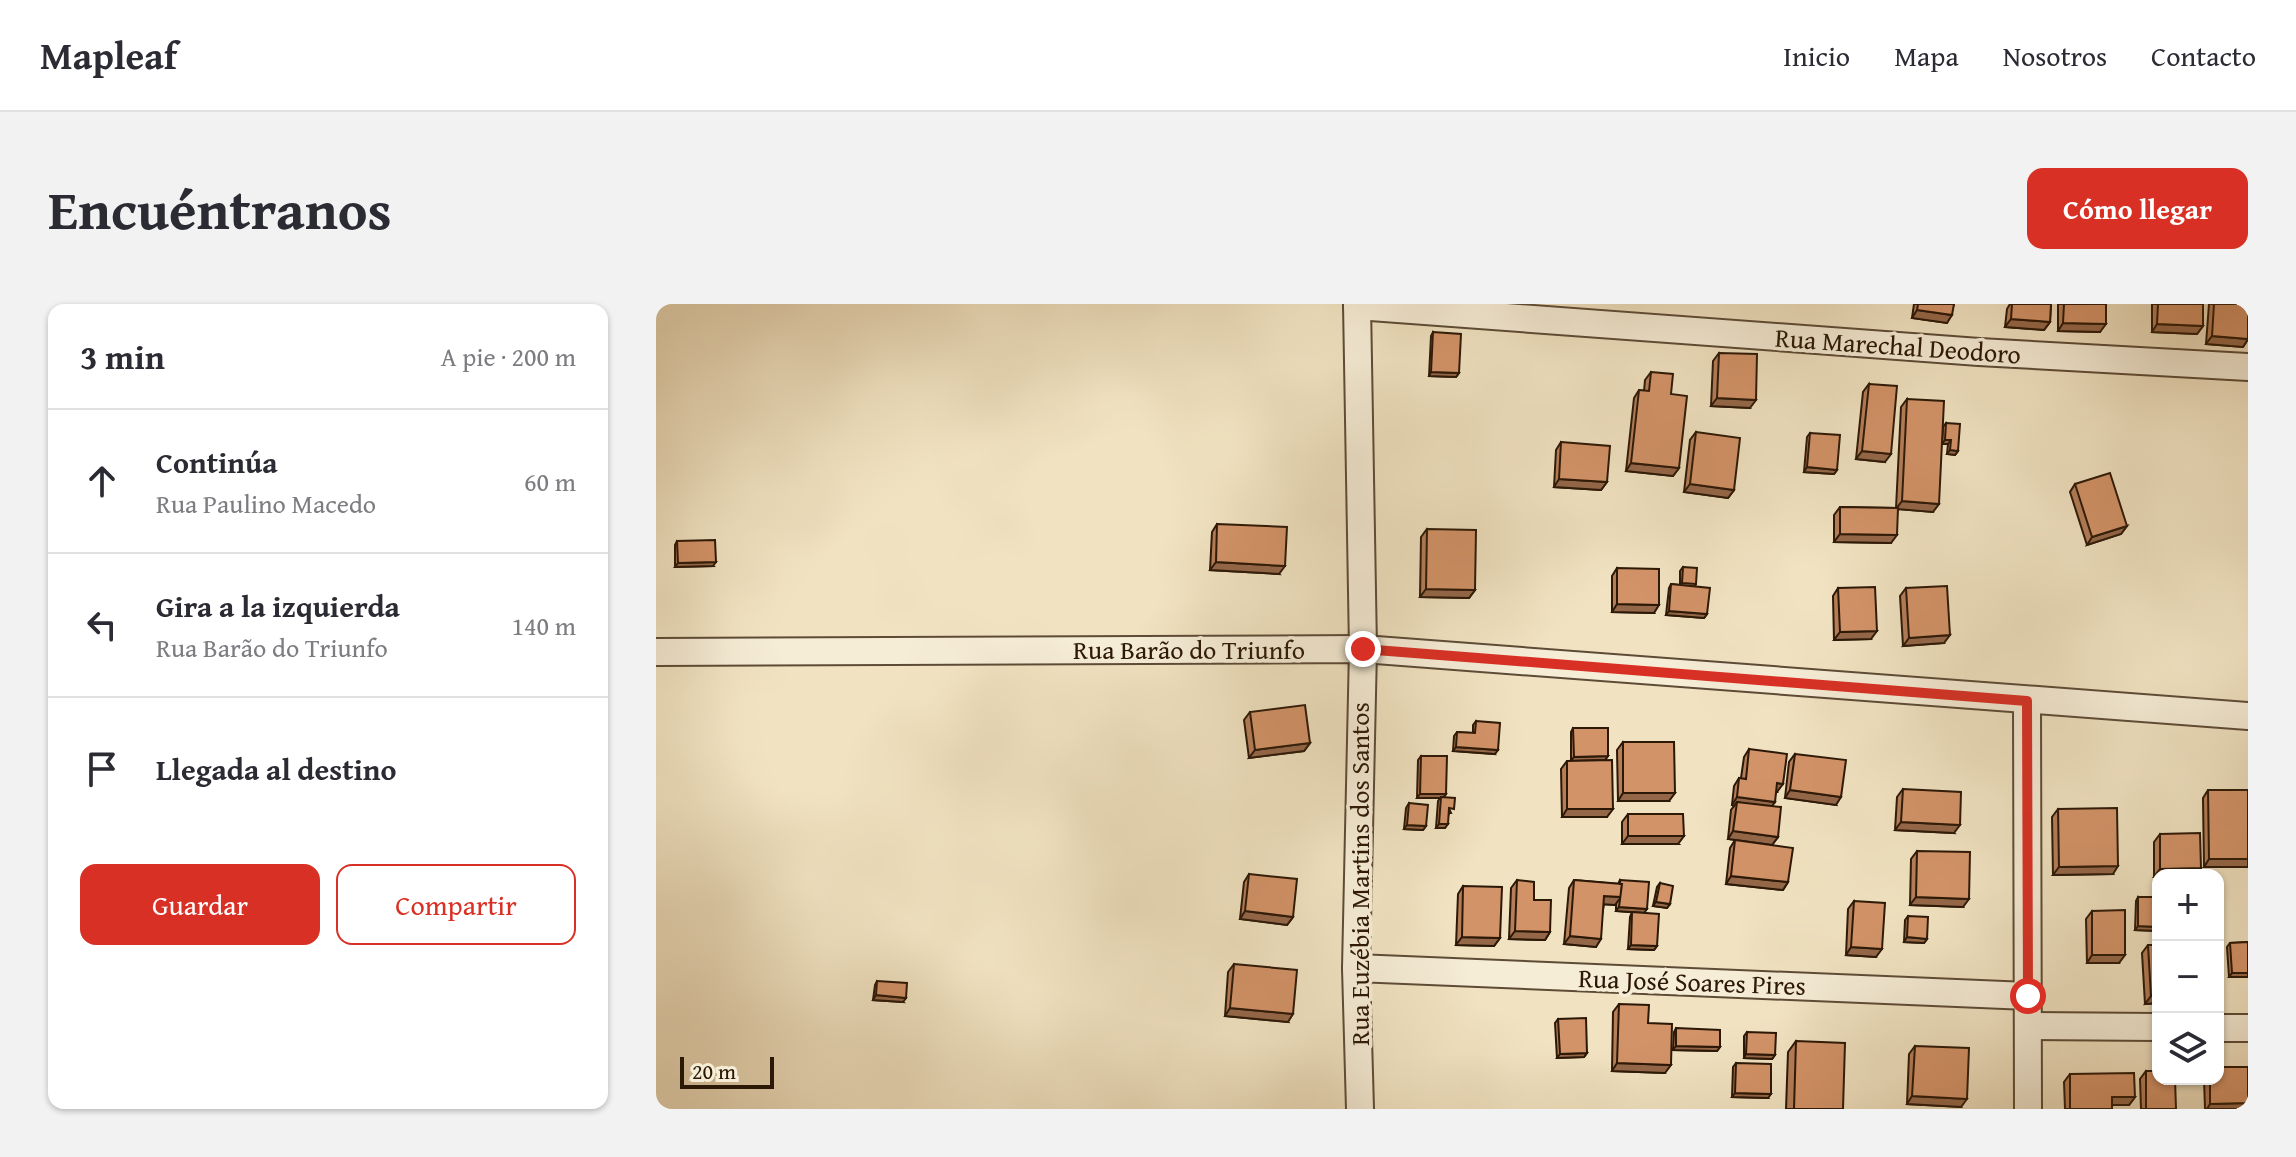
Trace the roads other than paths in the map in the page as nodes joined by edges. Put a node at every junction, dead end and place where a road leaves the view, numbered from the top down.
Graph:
1 (1357, 305) edge
2 (2248, 367) edge
3 (1363, 649) junction
4 (656, 652) edge
5 (2027, 701) junction
6 (2248, 716) edge
7 (1356, 968) junction
8 (2028, 996) junction
9 (2028, 1026) junction
10 (2152, 1027) edge
11 (2224, 1028) edge
12 (2248, 1028) edge
13 (1360, 1109) edge
14 (2028, 1109) edge

1 - 2 street, Rua Marechal Deodoro
1 - 3 street, Rua Euzébia Martins dos Santos
3 - 4 street, Rua Barão do Triunfo
3 - 5 street, Rua Barão do Triunfo
3 - 7 street, Rua Euzébia Martins dos Santos
5 - 6 street, Rua Barão do Triunfo
5 - 8 street
7 - 8 street, Rua José Soares Pires
7 - 13 street, Rua Euzébia Martins dos Santos
8 - 9 street
9 - 10 street
9 - 14 street
11 - 12 street

